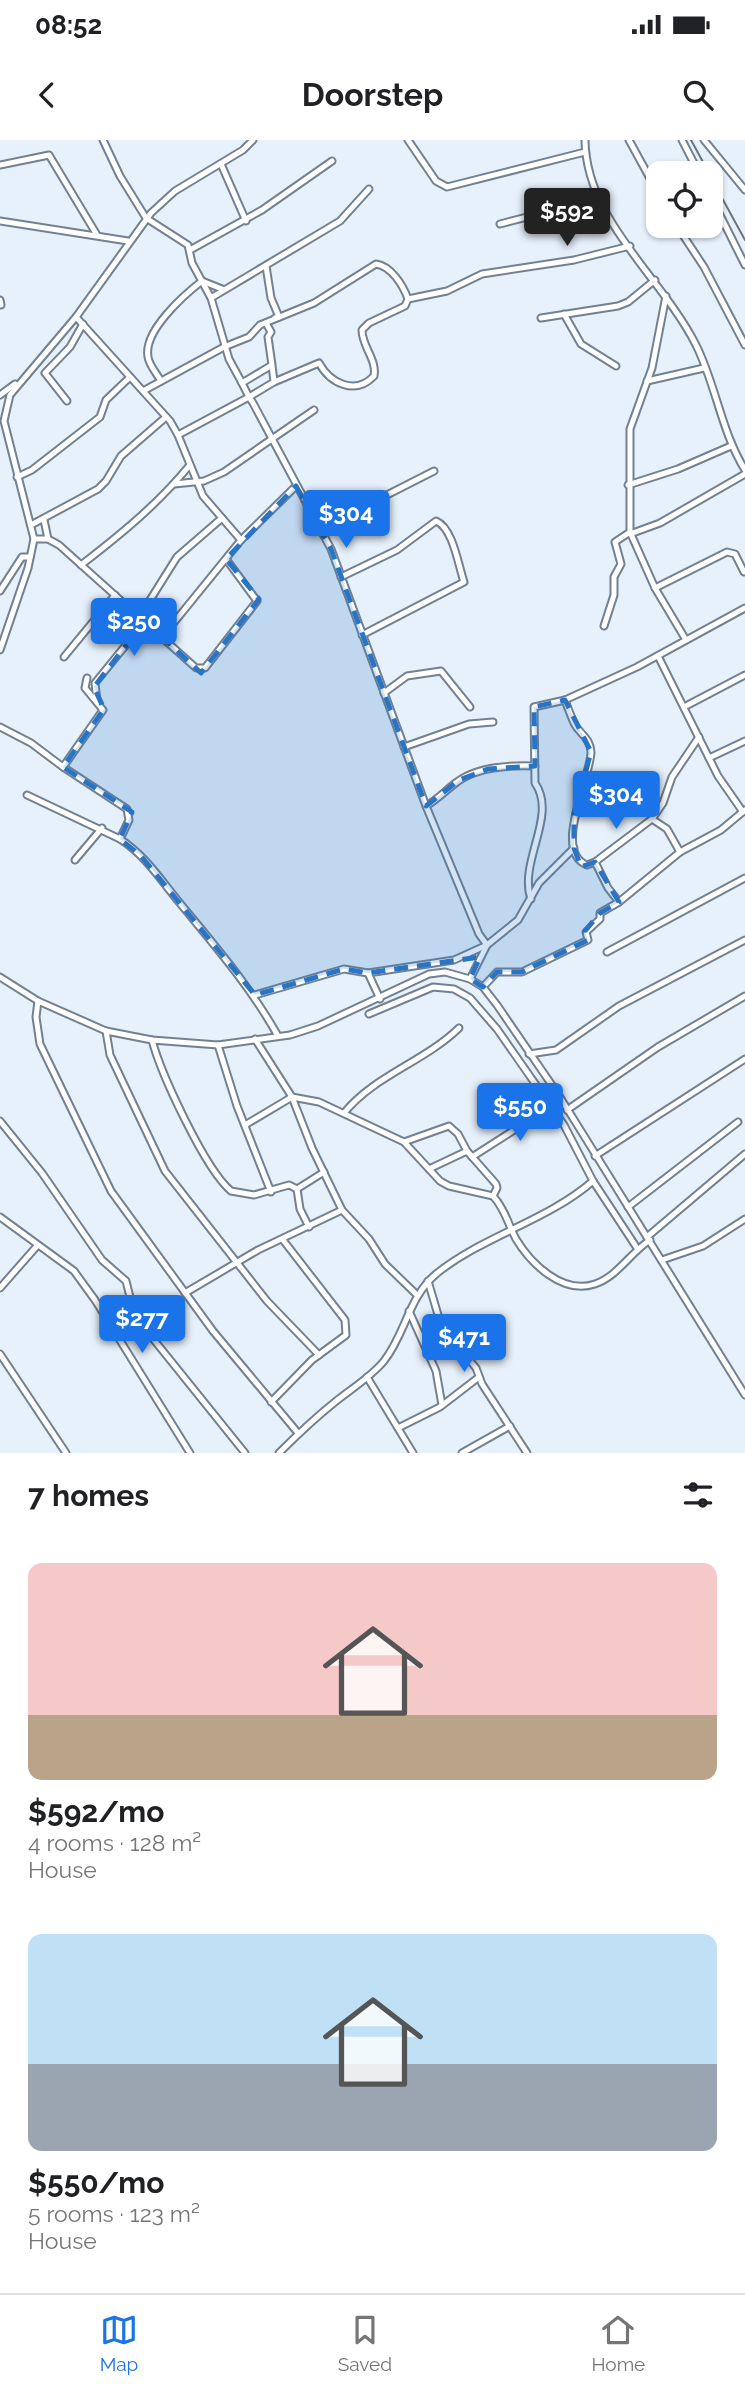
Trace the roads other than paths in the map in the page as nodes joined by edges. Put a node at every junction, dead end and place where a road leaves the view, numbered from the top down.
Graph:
1 (103, 140) edge
2 (253, 140) edge
3 (408, 140) edge
4 (585, 140) edge
5 (629, 140) edge
6 (682, 140) edge
7 (704, 140) edge
8 (585, 152) junction
9 (332, 161) dead end
10 (693, 161) edge
11 (221, 164) junction
12 (0, 165) edge
13 (646, 171) edge
14 (369, 189) dead end
15 (745, 190) edge
16 (597, 200) junction
17 (146, 218) junction
18 (0, 220) edge
19 (246, 221) junction
20 (723, 221) edge
21 (500, 224) dead end
22 (97, 235) junction
23 (685, 238) edge
24 (128, 241) junction
25 (630, 246) junction
26 (190, 250) junction
27 (745, 265) edge
28 (266, 266) junction
29 (655, 280) junction
30 (202, 281) junction
31 (222, 289) junction
32 (666, 296) junction
33 (211, 298) junction
34 (408, 299) junction
35 (564, 314) junction
36 (76, 317) junction
37 (541, 318) dead end
38 (266, 323) junction
39 (83, 324) junction
40 (745, 345) edge
41 (224, 347) junction
42 (272, 365) junction
43 (616, 366) dead end
44 (704, 368) junction
45 (130, 377) junction
46 (647, 381) junction
47 (161, 382) junction
48 (274, 382) junction
49 (18, 383) junction
50 (242, 383) junction
51 (144, 391) junction
52 (0, 395) edge
53 (248, 397) junction
54 (67, 401) dead end
55 (314, 410) dead end
56 (166, 417) junction
57 (178, 435) junction
58 (271, 439) junction
59 (731, 446) junction
60 (189, 467) junction
61 (434, 471) dead end
62 (745, 472) edge
63 (17, 477) junction
64 (195, 481) junction
65 (174, 484) junction
66 (628, 485) junction
67 (296, 486) junction
68 (222, 518) junction
69 (44, 520) junction
70 (32, 525) junction
71 (320, 529) junction
72 (630, 533) junction
73 (34, 539) junction
74 (48, 539) junction
75 (241, 540) junction
76 (30, 557) junction
77 (226, 559) junction
78 (81, 565) junction
79 (744, 572) edge
80 (341, 577) junction
81 (654, 588) junction
82 (0, 591) edge
83 (115, 595) junction
84 (745, 608) edge
85 (139, 615) junction
86 (604, 626) dead end
87 (362, 635) junction
88 (163, 636) junction
89 (686, 640) junction
90 (0, 650) edge
91 (658, 656) junction
92 (64, 657) dead end
93 (745, 675) edge
94 (87, 678) dead end
95 (384, 693) junction
96 (565, 700) junction
97 (97, 701) junction
98 (470, 707) dead end
99 (684, 708) junction
100 (493, 722) dead end
101 (0, 727) edge
102 (699, 737) junction
103 (745, 741) edge
104 (404, 747) junction
105 (709, 758) junction
106 (535, 766) junction
107 (63, 767) junction
108 (27, 795) dead end
109 (426, 806) junction
110 (744, 812) edge
111 (652, 819) junction
112 (102, 828) junction
113 (120, 839) junction
114 (574, 848) junction
115 (680, 852) junction
116 (75, 860) dead end
117 (595, 862) junction
118 (745, 878) edge
119 (531, 899) junction
120 (619, 902) junction
121 (745, 940) edge
122 (486, 945) junction
123 (607, 952) dead end
124 (368, 973) junction
125 (0, 977) edge
126 (470, 979) junction
127 (482, 987) junction
128 (255, 995) junction
129 (745, 996) edge
130 (380, 999) junction
131 (38, 1001) junction
132 (369, 1014) dead end
133 (459, 1028) dead end
134 (106, 1031) junction
135 (278, 1036) junction
136 (255, 1039) junction
137 (152, 1040) junction
138 (218, 1045) junction
139 (529, 1054) junction
140 (745, 1059) edge
141 (292, 1097) junction
142 (547, 1103) junction
143 (567, 1110) junction
144 (344, 1113) junction
145 (738, 1122) dead end
146 (1, 1123) edge
147 (245, 1125) junction
148 (404, 1142) junction
149 (467, 1151) junction
150 (745, 1154) edge
151 (595, 1156) junction
152 (472, 1157) junction
153 (429, 1169) junction
154 (324, 1172) junction
155 (593, 1181) junction
156 (297, 1189) junction
157 (271, 1192) junction
158 (493, 1196) junction
159 (628, 1207) junction
160 (342, 1210) junction
161 (0, 1217) edge
162 (745, 1219) edge
163 (309, 1227) junction
164 (512, 1230) junction
165 (648, 1238) junction
166 (283, 1240) junction
167 (37, 1246) junction
168 (638, 1248) junction
169 (662, 1260) junction
170 (238, 1264) junction
171 (428, 1281) junction
172 (0, 1288) edge
173 (185, 1293) junction
174 (416, 1294) junction
175 (409, 1311) junction
176 (0, 1354) edge
177 (319, 1355) junction
178 (367, 1377) junction
179 (479, 1377) junction
180 (745, 1395) edge
181 (271, 1402) junction
182 (442, 1405) junction
183 (510, 1426) junction
184 (398, 1428) junction
185 (298, 1433) junction
186 (66, 1453) edge
187 (190, 1453) edge
188 (245, 1453) edge
189 (279, 1453) edge
190 (413, 1453) edge
191 (463, 1453) edge
192 (527, 1453) edge

1 - 17 street
2 - 11 street
3 - 8 street
4 - 8 street
5 - 13 street
6 - 10 street
7 - 15 street
8 - 16 street
9 - 19 street
11 - 17 street
11 - 19 street
12 - 22 street
14 - 28 street
16 - 21 street
16 - 25 street
17 - 24 street
17 - 26 street
18 - 22 street
19 - 26 street
20 - 27 street
22 - 24 street
23 - 40 street
24 - 36 street
25 - 29 street
25 - 34 street
26 - 30 street
28 - 31 street
28 - 38 street
29 - 32 street
29 - 35 street
30 - 31 street
30 - 33 street
30 - 47 street
31 - 33 street
32 - 44 street
32 - 46 street
33 - 41 street
34 - 38 street
34 - 48 street
35 - 37 street
35 - 43 street
36 - 39 street
36 - 49 street
38 - 41 street
38 - 42 street
39 - 45 street
39 - 54 street
41 - 47 street
41 - 50 street
42 - 48 street
42 - 50 street
44 - 46 street
44 - 59 street
45 - 51 street
45 - 63 street
46 - 66 street
47 - 51 street
48 - 53 street
49 - 52 street
49 - 63 street
50 - 53 street
51 - 56 street
53 - 57 street
53 - 58 street
55 - 58 street
56 - 57 street
56 - 69 street
57 - 60 street
58 - 64 street
58 - 67 street
59 - 62 street
59 - 66 street
60 - 64 street
60 - 65 street
61 - 71 street
62 - 72 street
63 - 70 street
64 - 65 street
64 - 68 street
65 - 78 street
66 - 72 street
67 - 71 street
67 - 75 street
68 - 75 street
68 - 85 street
69 - 70 street
69 - 74 street
70 - 73 street
71 - 80 street
72 - 81 street
72 - 86 street
73 - 74 street
73 - 76 street
74 - 78 street
75 - 77 street
76 - 82 street
76 - 90 street
77 - 88 street
77 - 88 street
78 - 83 street
79 - 81 street
80 - 87 street
80 - 87 street
81 - 89 street
83 - 85 street
83 - 92 street
84 - 89 street
85 - 88 street
85 - 97 street
87 - 95 street
89 - 91 street
91 - 96 street
91 - 99 street
93 - 99 street
94 - 97 street
95 - 98 street
95 - 104 street
96 - 106 street
96 - 114 street
97 - 107 street
99 - 102 street
100 - 104 street
101 - 107 street
102 - 105 street
102 - 111 street
103 - 105 street
104 - 109 street
105 - 110 street
106 - 109 street
106 - 119 street
107 - 113 street
108 - 112 street
109 - 122 street
110 - 115 street
111 - 115 street
111 - 117 street
112 - 113 street
112 - 116 street
113 - 128 street
114 - 117 street
114 - 119 street
115 - 120 street
117 - 120 street
118 - 123 street
119 - 122 street
120 - 127 street
121 - 139 street
122 - 124 street
122 - 126 street
124 - 128 street
124 - 130 street
125 - 131 street
126 - 127 street
126 - 130 street
127 - 139 street
128 - 135 street
129 - 143 street
130 - 135 street
131 - 134 street
131 - 173 street
132 - 142 street
133 - 144 street
134 - 137 street
134 - 170 street
135 - 136 street
136 - 138 street
136 - 141 street
137 - 138 street
137 - 157 street
138 - 147 street
139 - 143 street
140 - 151 street
141 - 144 street
141 - 147 street
141 - 154 street
142 - 152 street
142 - 155 street
143 - 151 street
144 - 148 street
145 - 159 street
146 - 188 street
147 - 157 street
148 - 149 street
148 - 153 street
149 - 152 street
149 - 153 street
150 - 165 street
151 - 159 street
152 - 158 street
153 - 158 street
154 - 156 street
154 - 160 street
155 - 164 street
155 - 168 street
156 - 157 street
156 - 163 street
158 - 164 street
159 - 165 street
160 - 163 street
160 - 174 street
161 - 167 street
162 - 169 street
163 - 166 street
164 - 168 street
164 - 171 street
165 - 168 street
165 - 169 street
166 - 170 street
166 - 177 street
167 - 172 street
167 - 187 street
169 - 180 street
170 - 173 street
170 - 177 street
171 - 174 street
171 - 179 street
173 - 181 street
174 - 175 street
175 - 178 street
175 - 182 street
176 - 186 street
177 - 181 street
178 - 184 street
178 - 185 street
179 - 182 street
179 - 183 street
181 - 185 street
182 - 184 street
183 - 191 street
183 - 192 street
184 - 190 street
185 - 189 street

